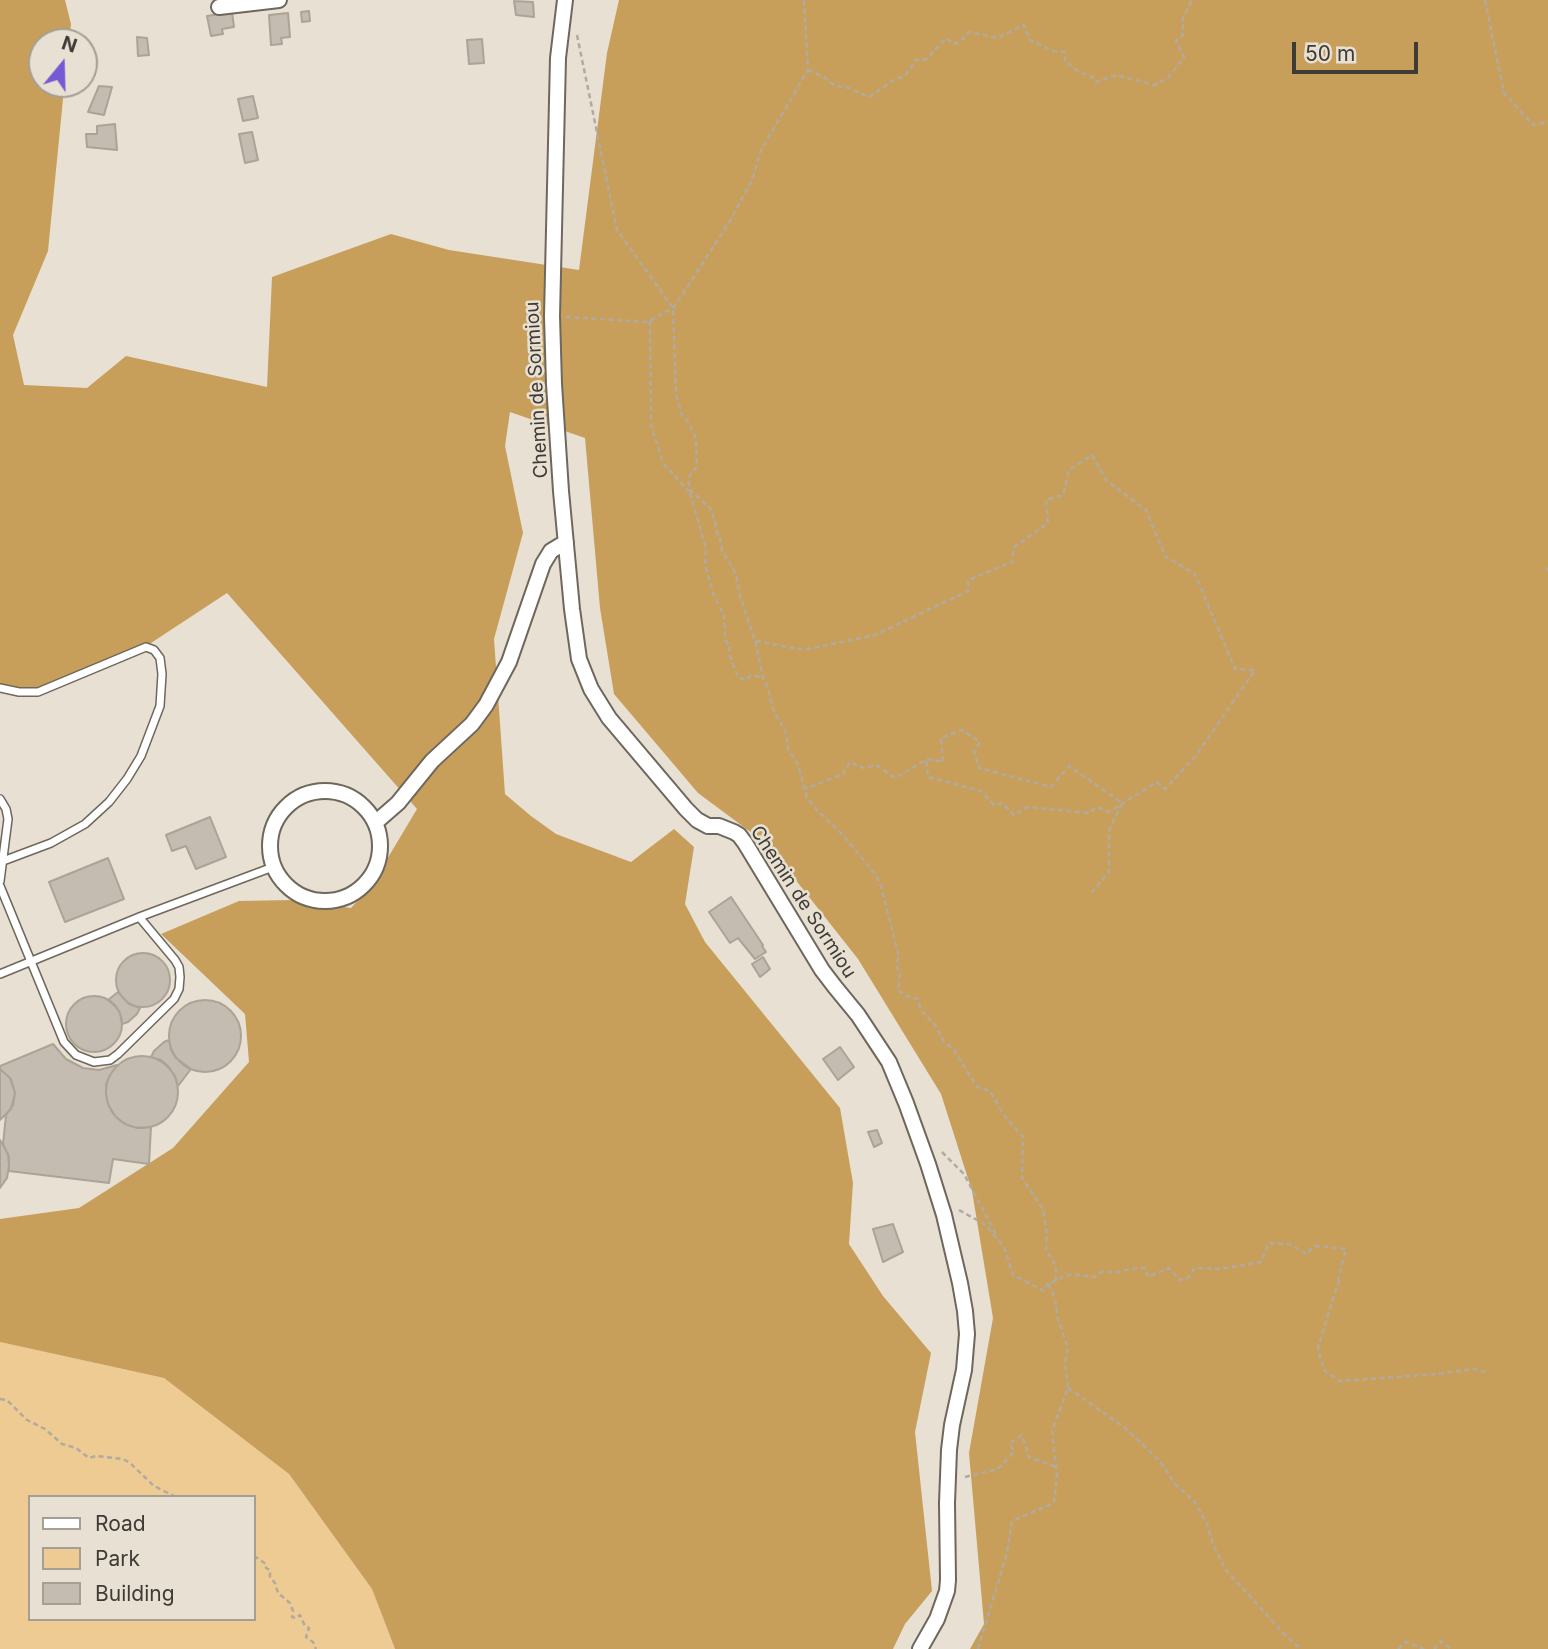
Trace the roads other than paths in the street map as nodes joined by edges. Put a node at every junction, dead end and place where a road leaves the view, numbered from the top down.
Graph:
1 (279, 0) edge
2 (565, 0) edge
3 (219, 7) dead end
4 (566, 542) junction
5 (0, 688) edge
6 (0, 799) edge
7 (375, 823) junction
8 (3, 861) junction
9 (274, 867) junction
10 (0, 881) edge
11 (0, 886) edge
12 (140, 918) junction
13 (30, 962) junction
14 (0, 974) edge
15 (920, 1649) edge

1 - 3 street
2 - 4 street, Chemin de Sormiou
4 - 7 street
4 - 15 street, Chemin de Sormiou
5 - 8 lane
6 - 8 lane
7 - 9 street
7 - 9 street
8 - 10 lane
9 - 12 lane
11 - 13 lane
12 - 13 lane
12 - 13 lane
13 - 14 lane

